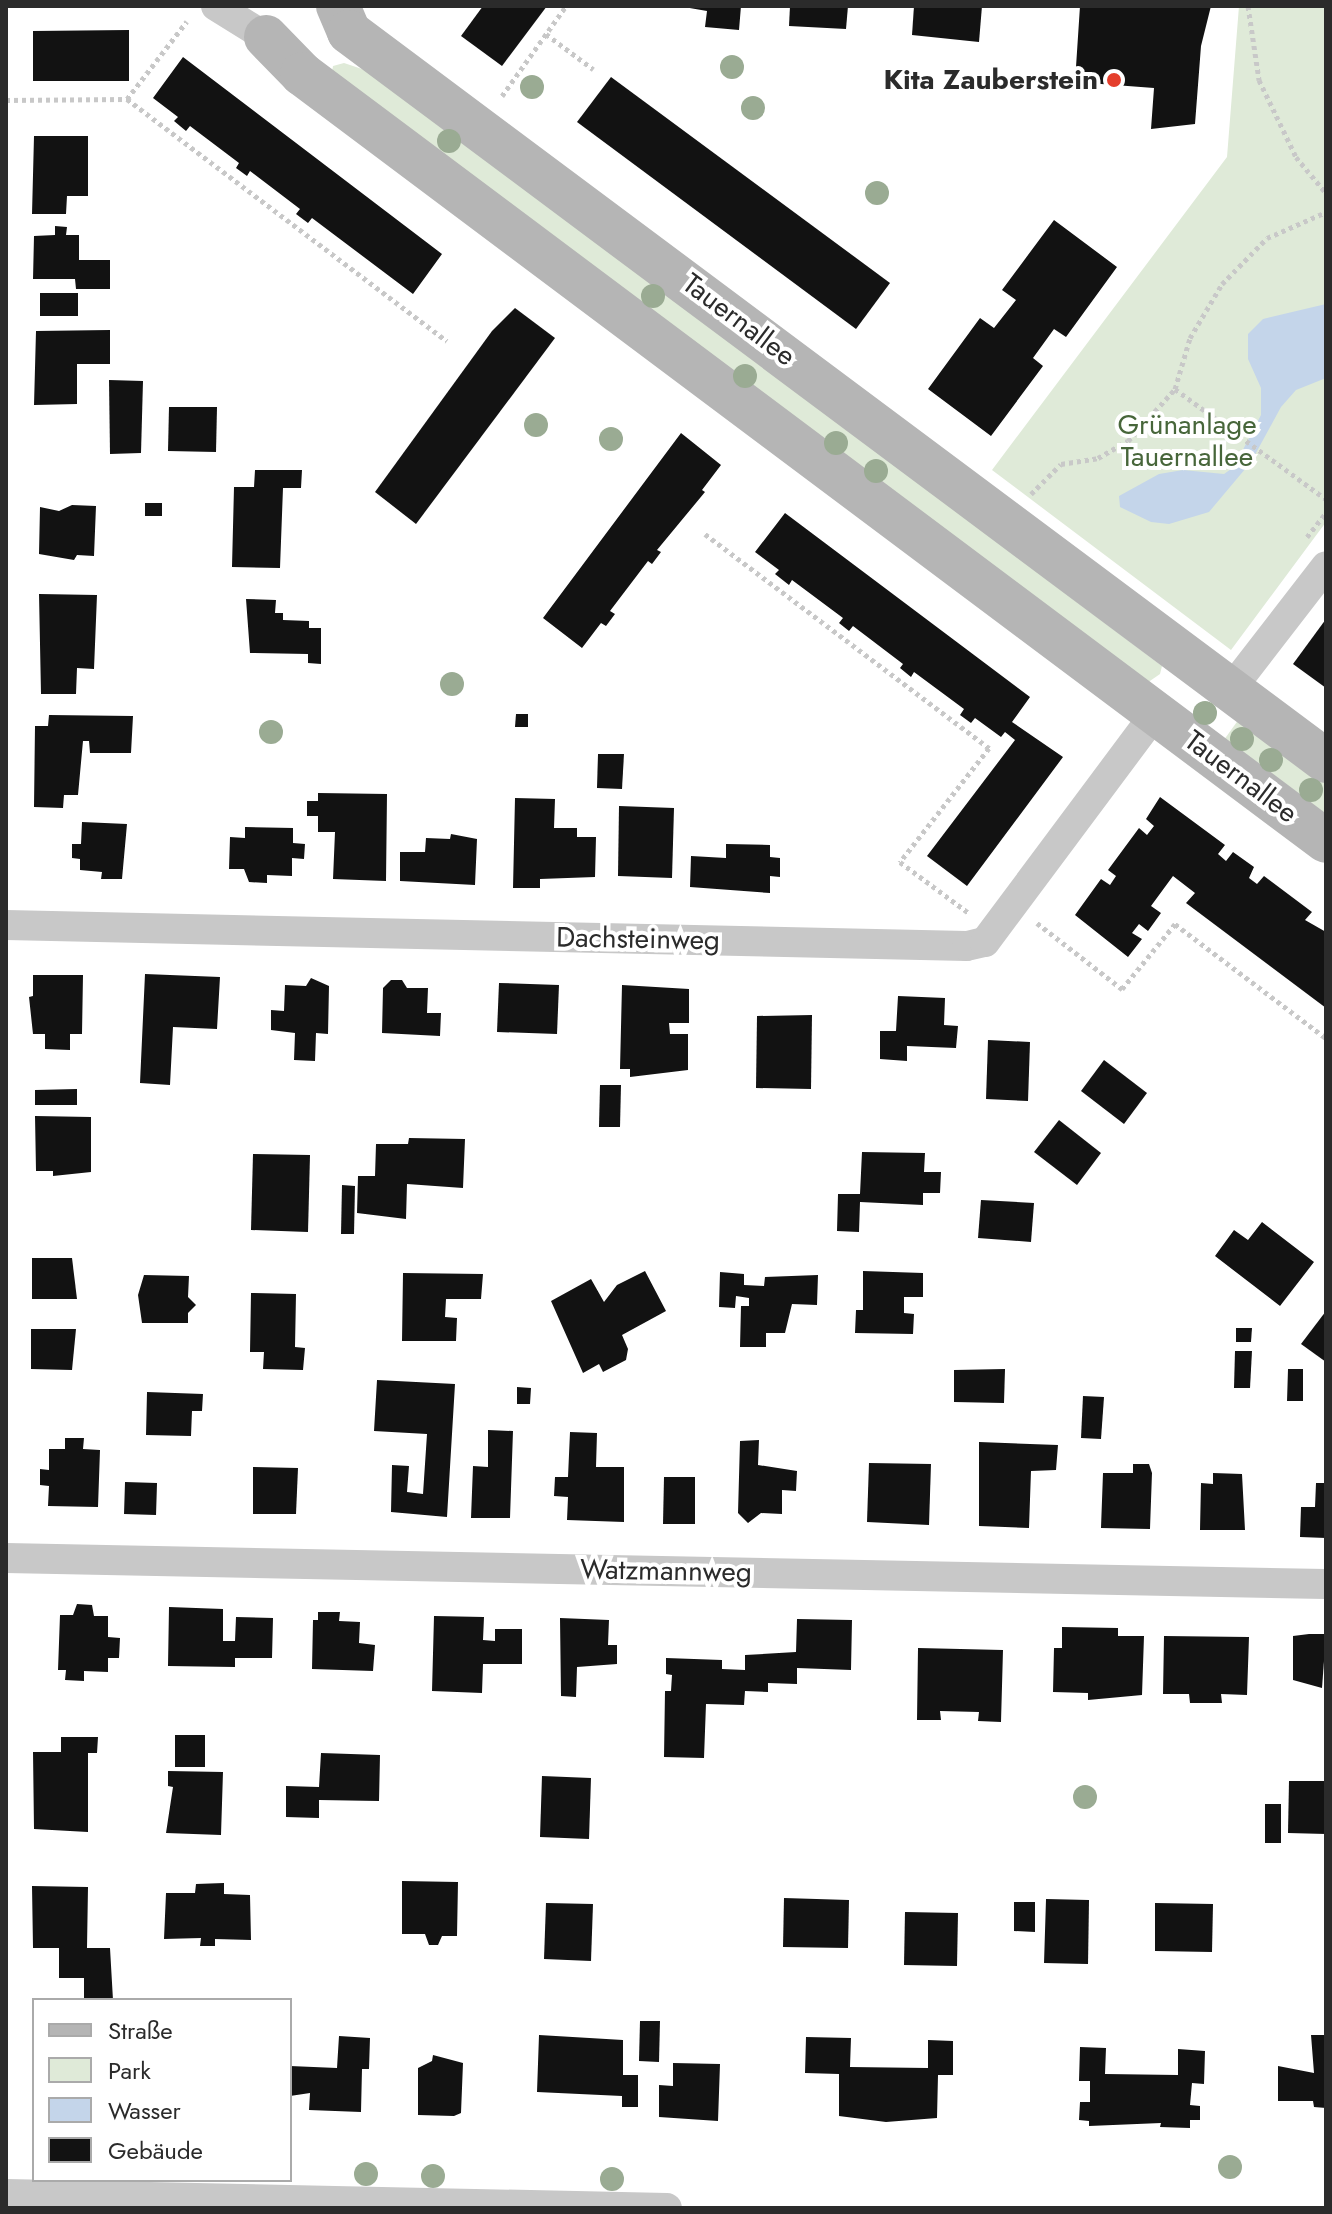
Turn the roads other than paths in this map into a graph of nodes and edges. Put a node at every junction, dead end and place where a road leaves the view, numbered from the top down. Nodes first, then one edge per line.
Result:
1 (204, 9) edge
2 (344, 19) edge
3 (264, 22) edge
4 (1326, 566) edge
5 (1194, 662) junction
6 (1231, 689) junction
7 (1156, 713) junction
8 (1326, 761) edge
9 (1326, 841) edge
10 (6, 925) edge
11 (6, 1558) edge
12 (1326, 1584) edge
13 (6, 2194) edge
14 (42, 2202) edge
15 (667, 2208) edge

1 - 3 street, Tauernallee
2 - 3 street, Tauernallee
2 - 5 street, Tauernallee
3 - 7 street, Tauernallee
4 - 6 street
5 - 6 street, Tauernallee
5 - 7 street, Tauernallee
6 - 8 street, Tauernallee
7 - 9 street, Tauernallee
7 - 10 street, Dachsteinweg
11 - 12 street, Watzmannweg
13 - 14 street
14 - 15 street

